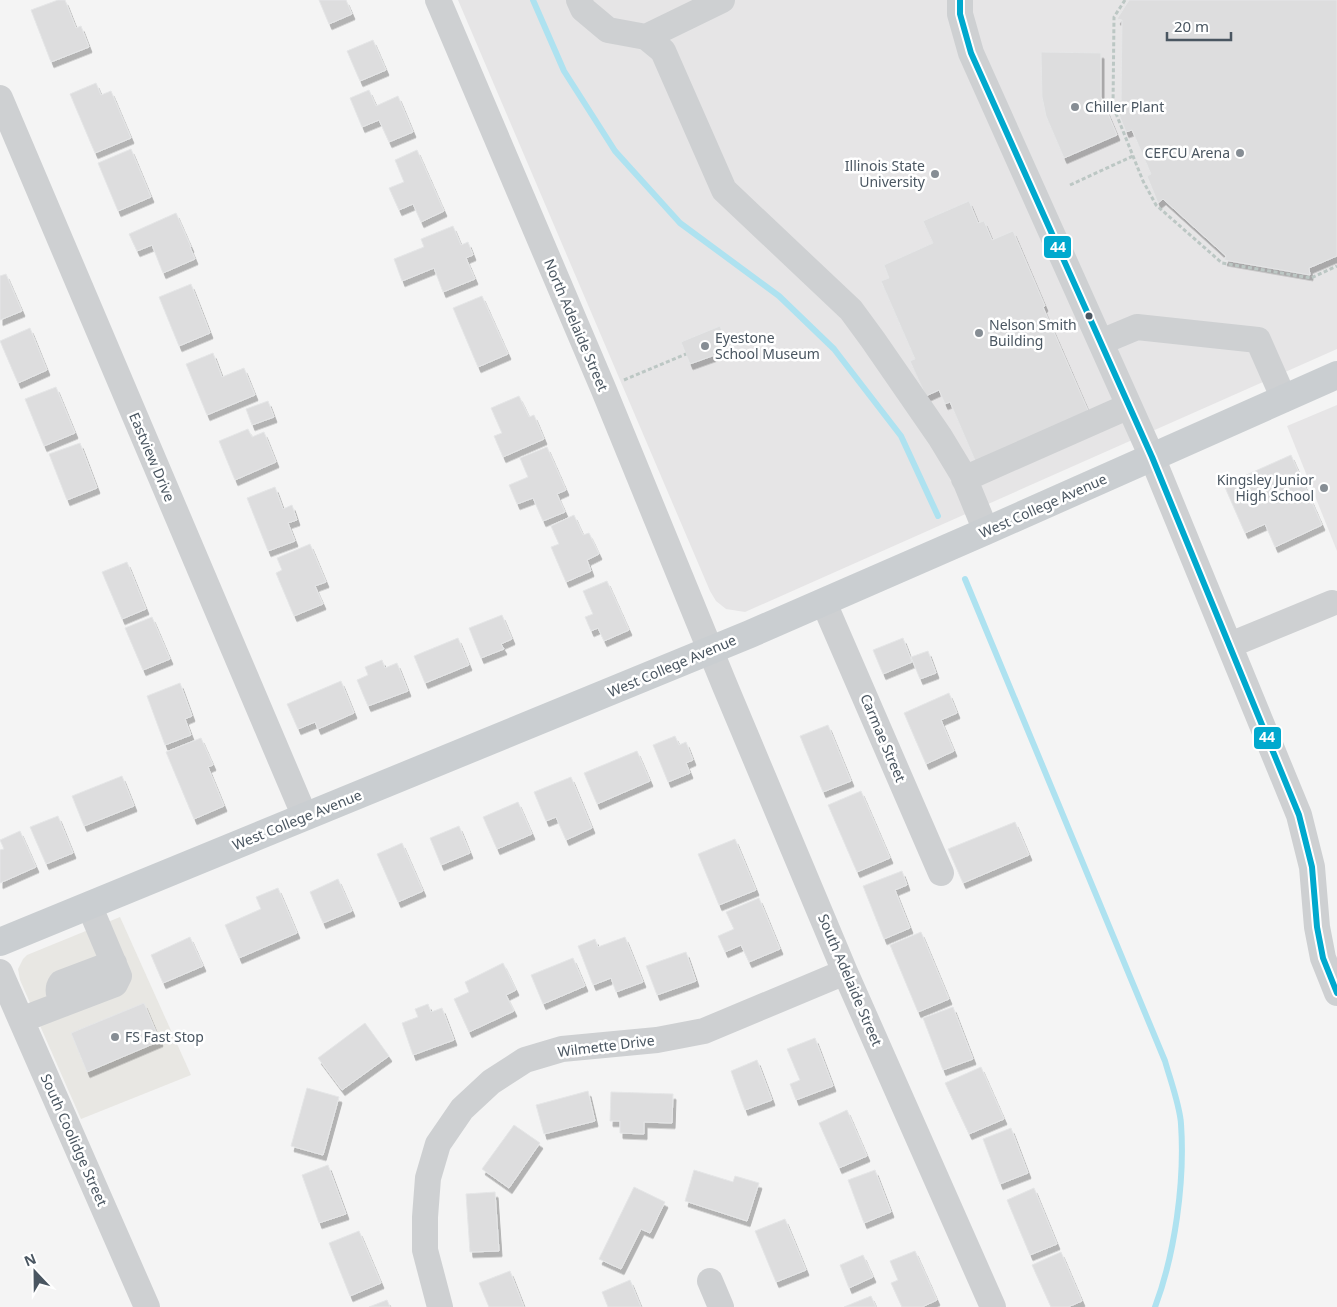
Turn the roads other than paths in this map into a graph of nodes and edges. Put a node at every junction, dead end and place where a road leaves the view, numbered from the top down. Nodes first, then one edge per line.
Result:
1 (438, 0) edge
2 (579, 0) edge
3 (722, 0) edge
4 (960, 0) edge
5 (646, 37) junction
6 (0, 98) edge
7 (1100, 342) junction
8 (1337, 375) edge
9 (1284, 399) junction
10 (1129, 406) junction
11 (1152, 457) junction
12 (964, 479) junction
13 (986, 531) junction
14 (824, 602) junction
15 (1332, 603) dead end
16 (1230, 645) junction
17 (711, 651) junction
18 (305, 816) junction
19 (941, 873) dead end
20 (89, 905) junction
21 (0, 942) edge
22 (0, 972) edge
23 (845, 972) junction
24 (1337, 993) edge
25 (21, 1020) junction
26 (710, 1281) dead end
27 (148, 1307) edge
28 (440, 1307) edge
29 (721, 1307) edge
30 (993, 1307) edge

1 - 17 street, North Adelaide Street
2 - 5 street
3 - 5 street
4 - 7 street
5 - 12 street
6 - 18 street, Eastview Drive
7 - 9 street
7 - 10 street
8 - 9 main road, West College Avenue
9 - 11 main road, West College Avenue
10 - 11 street
10 - 12 street
11 - 13 main road, West College Avenue
11 - 16 street
12 - 13 street
13 - 14 main road, West College Avenue
14 - 17 main road, West College Avenue
14 - 19 street, Carmae Street
15 - 16 street
16 - 24 street
17 - 18 main road, West College Avenue
17 - 23 street, South Adelaide Street
18 - 20 main road, West College Avenue
20 - 21 main road, West College Avenue
20 - 25 street
22 - 25 street, South Coolidge Street
23 - 28 street, Wilmette Drive
23 - 30 street, South Adelaide Street
25 - 27 street, South Coolidge Street
26 - 29 street

